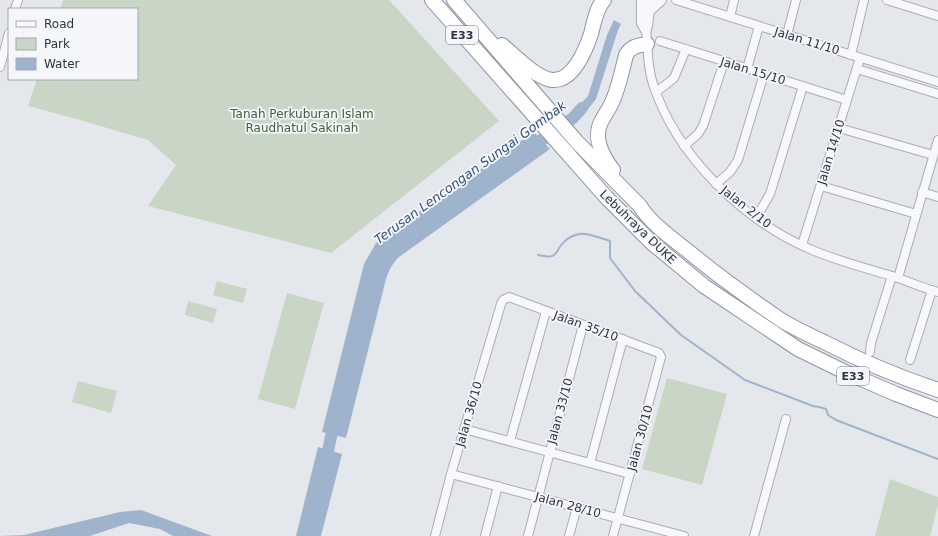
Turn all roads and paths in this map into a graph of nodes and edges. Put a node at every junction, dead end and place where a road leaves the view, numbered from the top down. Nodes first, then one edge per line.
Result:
1 (432, 0) edge
2 (454, 0) edge
3 (604, 0) edge
4 (642, 0) edge
5 (650, 0) edge
6 (661, 0) edge
7 (676, 0) edge
8 (734, 0) edge
9 (796, 0) edge
10 (864, 0) edge
11 (887, 0) edge
12 (649, 11) junction
13 (938, 16) edge
14 (730, 17) junction
15 (472, 21) junction
16 (759, 26) junction
17 (646, 30) junction
18 (787, 35) junction
19 (8, 37) edge
20 (653, 43) junction
21 (686, 50) junction
22 (851, 55) junction
23 (860, 58) junction
24 (724, 62) junction
25 (0, 67) edge
26 (747, 69) junction
27 (857, 69) junction
28 (764, 74) junction
29 (938, 82) edge
30 (803, 86) junction
31 (656, 92) junction
32 (938, 94) edge
33 (847, 100) junction
34 (839, 128) junction
35 (938, 140) edge
36 (684, 146) junction
37 (933, 155) junction
38 (716, 184) junction
39 (821, 186) junction
40 (922, 192) junction
41 (938, 197) edge
42 (640, 206) junction
43 (916, 214) junction
44 (756, 218) junction
45 (802, 245) junction
46 (895, 277) junction
47 (935, 291) edge
48 (509, 297) joint
49 (546, 311) junction
50 (583, 325) junction
51 (623, 339) junction
52 (870, 352) dead end
53 (661, 357) joint
54 (910, 360) dead end
55 (938, 390) edge
56 (938, 410) edge
57 (786, 419) dead end
58 (464, 429) junction
59 (510, 442) junction
60 (550, 452) junction
61 (590, 463) junction
62 (451, 474) junction
63 (630, 474) junction
64 (498, 486) junction
65 (539, 497) junction
66 (576, 507) junction
67 (618, 518) junction
68 (662, 533) edge
69 (435, 536) edge
70 (484, 536) edge
71 (528, 536) edge
72 (569, 536) edge
73 (613, 536) edge
74 (684, 536) edge
75 (754, 536) edge

1 - 56 highway, Lebuhraya DUKE / E33
2 - 15 highway, Lebuhraya DUKE / E33
3 - 15 highway
4 - 17 street, Jalan 2/10
5 - 12 street, Jalan 2/10
6 - 12 street
7 - 14 street, Jalan 11/10
8 - 14 street
9 - 18 street
10 - 22 street
11 - 13 street
12 - 17 street, Jalan 2/10
14 - 16 street, Jalan 11/10
15 - 42 highway, Lebuhraya DUKE / E33
16 - 18 street, Jalan 11/10
16 - 26 street
17 - 20 street, Jalan 2/10
18 - 22 street, Jalan 11/10
19 - 25 street
20 - 21 street, Jalan 15/10
20 - 31 street, Jalan 2/10
20 - 42 highway
21 - 24 street, Jalan 15/10
21 - 31 street
22 - 23 street, Jalan 11/10
23 - 27 street, Jalan 14/10
23 - 29 street, Jalan 11/10
24 - 26 street, Jalan 15/10
24 - 36 street
26 - 28 street, Jalan 15/10
27 - 32 street
27 - 33 street, Jalan 14/10
28 - 30 street, Jalan 15/10
28 - 38 street
30 - 33 street, Jalan 15/10
30 - 44 street
31 - 36 street, Jalan 2/10
33 - 34 street, Jalan 14/10
34 - 37 street
34 - 39 street, Jalan 14/10
35 - 37 street
36 - 38 street, Jalan 2/10
37 - 40 street
38 - 44 street, Jalan 2/10
39 - 43 street
39 - 45 street, Jalan 14/10
40 - 41 street
40 - 43 street
42 - 55 highway, Lebuhraya DUKE / E33
43 - 46 street
44 - 45 street, Jalan 2/10
45 - 46 street, Jalan 2/10
46 - 47 street, Jalan 2/10
46 - 52 street
47 - 54 street
48 - 49 street, Jalan 35/10
48 - 58 street, Jalan 36/10
49 - 50 street, Jalan 35/10
49 - 59 street
50 - 51 street, Jalan 35/10
50 - 60 street, Jalan 33/10
51 - 53 street, Jalan 35/10
51 - 61 street
53 - 63 street, Jalan 30/10
57 - 75 street
58 - 59 street
58 - 62 street, Jalan 36/10
59 - 60 street
60 - 61 street
60 - 65 street, Jalan 33/10
61 - 63 street
62 - 64 street, Jalan 28/10
62 - 69 street, Jalan 36/10
63 - 67 street, Jalan 30/10
64 - 65 street, Jalan 28/10
64 - 70 street
65 - 66 street, Jalan 28/10
65 - 71 street, Jalan 33/10
66 - 67 street, Jalan 28/10
66 - 72 street
67 - 68 street, Jalan 28/10
67 - 73 street, Jalan 30/10
68 - 74 street, Jalan 28/10

